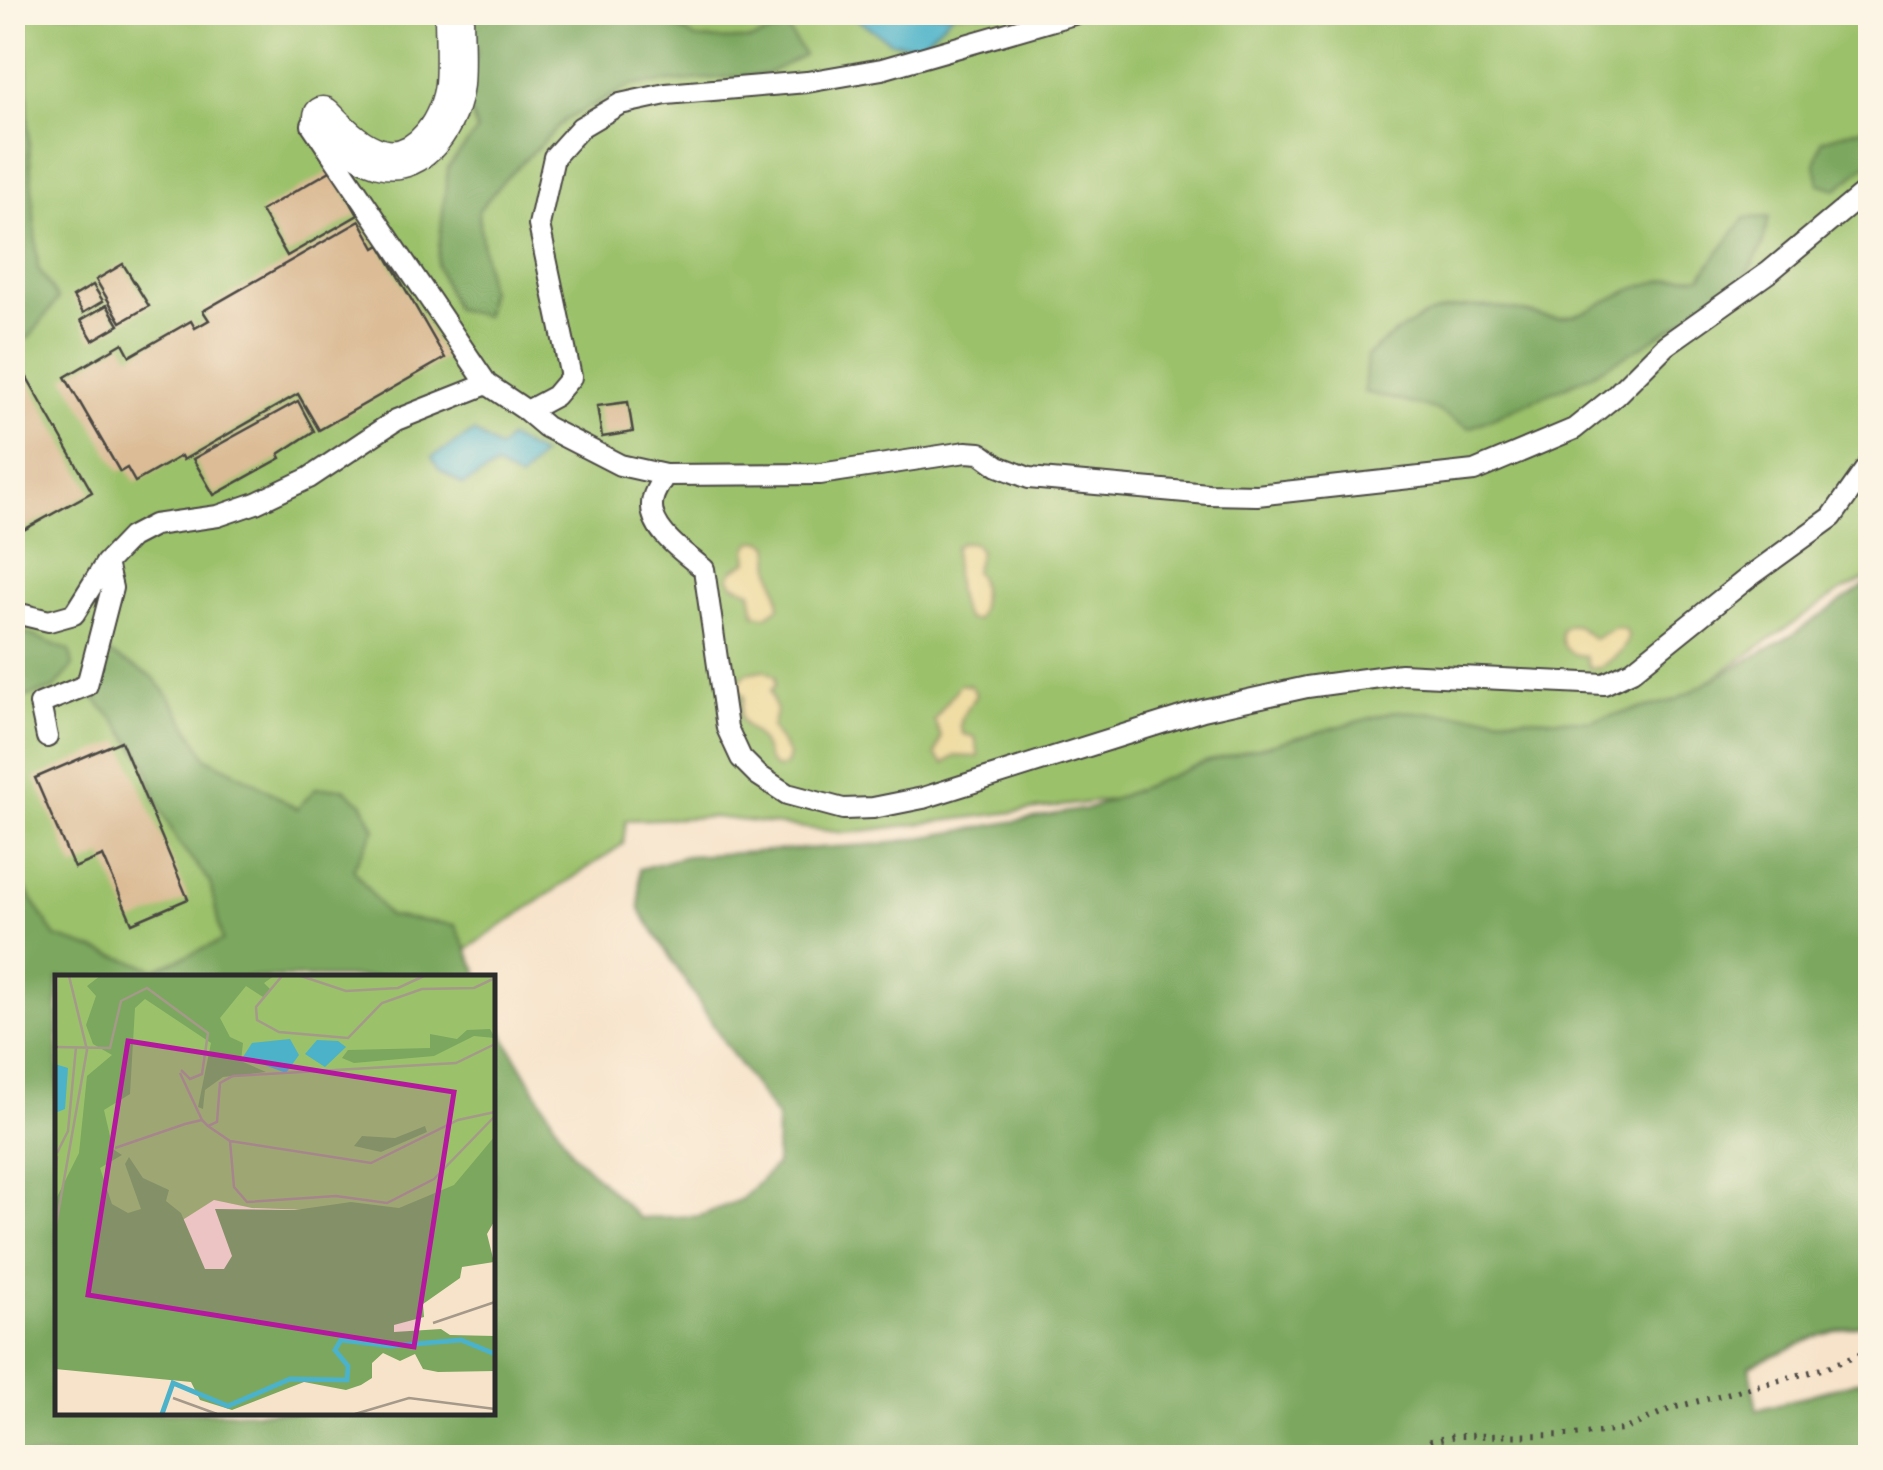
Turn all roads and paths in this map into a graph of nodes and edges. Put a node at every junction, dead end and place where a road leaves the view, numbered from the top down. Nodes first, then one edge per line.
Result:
1 (454, 12) edge
2 (1081, 12) edge
3 (317, 120) joint
4 (1870, 188) edge
5 (487, 384) junction
6 (526, 412) junction
7 (1870, 463) edge
8 (664, 475) junction
9 (106, 563) junction
10 (24, 615) dead end
11 (47, 737) dead end
12 (1870, 1352) edge
13 (1402, 1458) edge

1 - 3 street
2 - 6 lane
3 - 5 lane
4 - 8 lane
5 - 6 lane
5 - 9 lane
6 - 8 lane
7 - 8 lane
9 - 10 lane
9 - 11 lane
12 - 13 path

